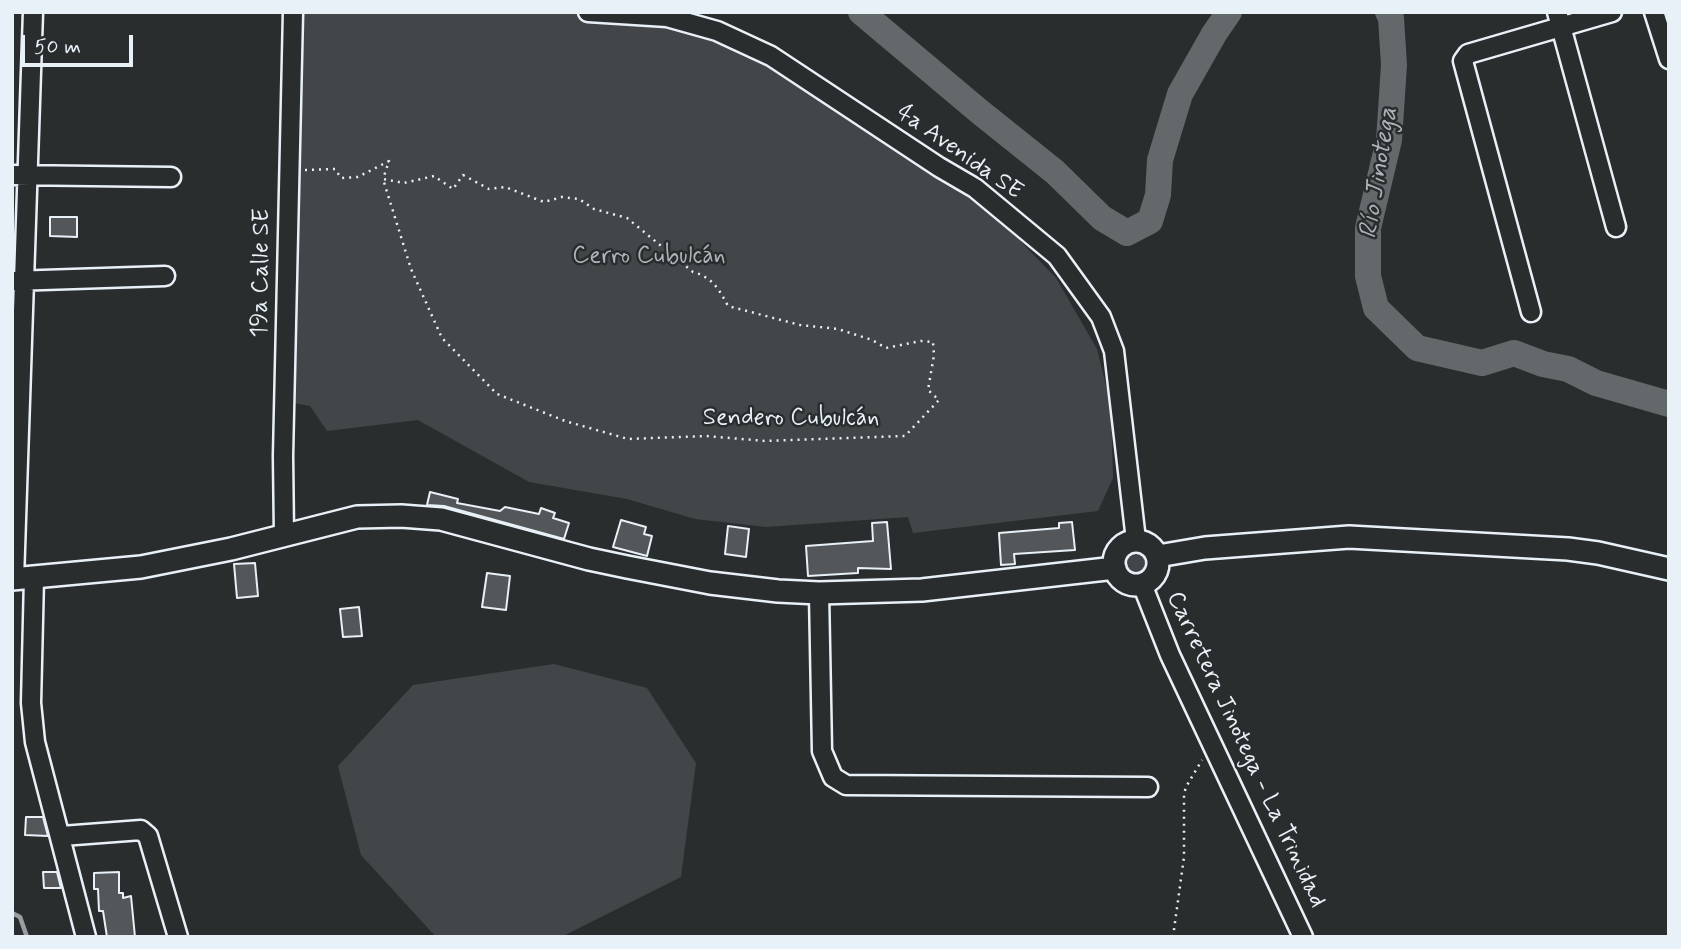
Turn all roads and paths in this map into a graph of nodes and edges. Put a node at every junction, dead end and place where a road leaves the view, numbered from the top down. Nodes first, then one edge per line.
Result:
1 (33, 12) edge
2 (293, 12) edge
3 (588, 12) edge
4 (1612, 12) edge
5 (1654, 12) edge
6 (1559, 20) edge
7 (1669, 59) edge
8 (21, 81) edge
9 (300, 170) dead end
10 (20, 175) edge
11 (171, 177) dead end
12 (383, 179) junction
13 (1616, 227) dead end
14 (165, 276) dead end
15 (18, 281) edge
16 (1531, 312) dead end
17 (16, 380) edge
18 (15, 478) edge
19 (284, 535) junction
20 (1136, 540) junction
21 (1158, 556) junction
22 (1115, 568) junction
23 (1669, 569) edge
24 (20, 579) edge
25 (1142, 584) junction
26 (819, 593) junction
27 (1213, 742) junction
28 (1148, 788) dead end
29 (62, 836) junction
30 (86, 937) edge
31 (178, 937) edge
32 (1173, 937) edge
33 (1303, 937) edge

1 - 8 street
2 - 19 street, 19a Calle SE
3 - 20 street, 4a Avenida SE
4 - 6 street
5 - 7 street
6 - 13 street
6 - 16 street
8 - 10 street
9 - 12 path, Sendero Cubulcán
10 - 11 street
10 - 15 street
12 - 12 path, Sendero Cubulcán
14 - 15 street
15 - 17 street
17 - 18 street
18 - 24 street
19 - 24 main road
19 - 26 main road
20 - 21 main road
20 - 22 main road
21 - 23 main road
21 - 25 main road
22 - 25 main road
22 - 26 main road
24 - 29 street
25 - 27 street, Carretera Jinotega - La Trinidad
26 - 28 street
27 - 32 path
27 - 33 street, Carretera Jinotega - La Trinidad
29 - 30 street
29 - 31 street

